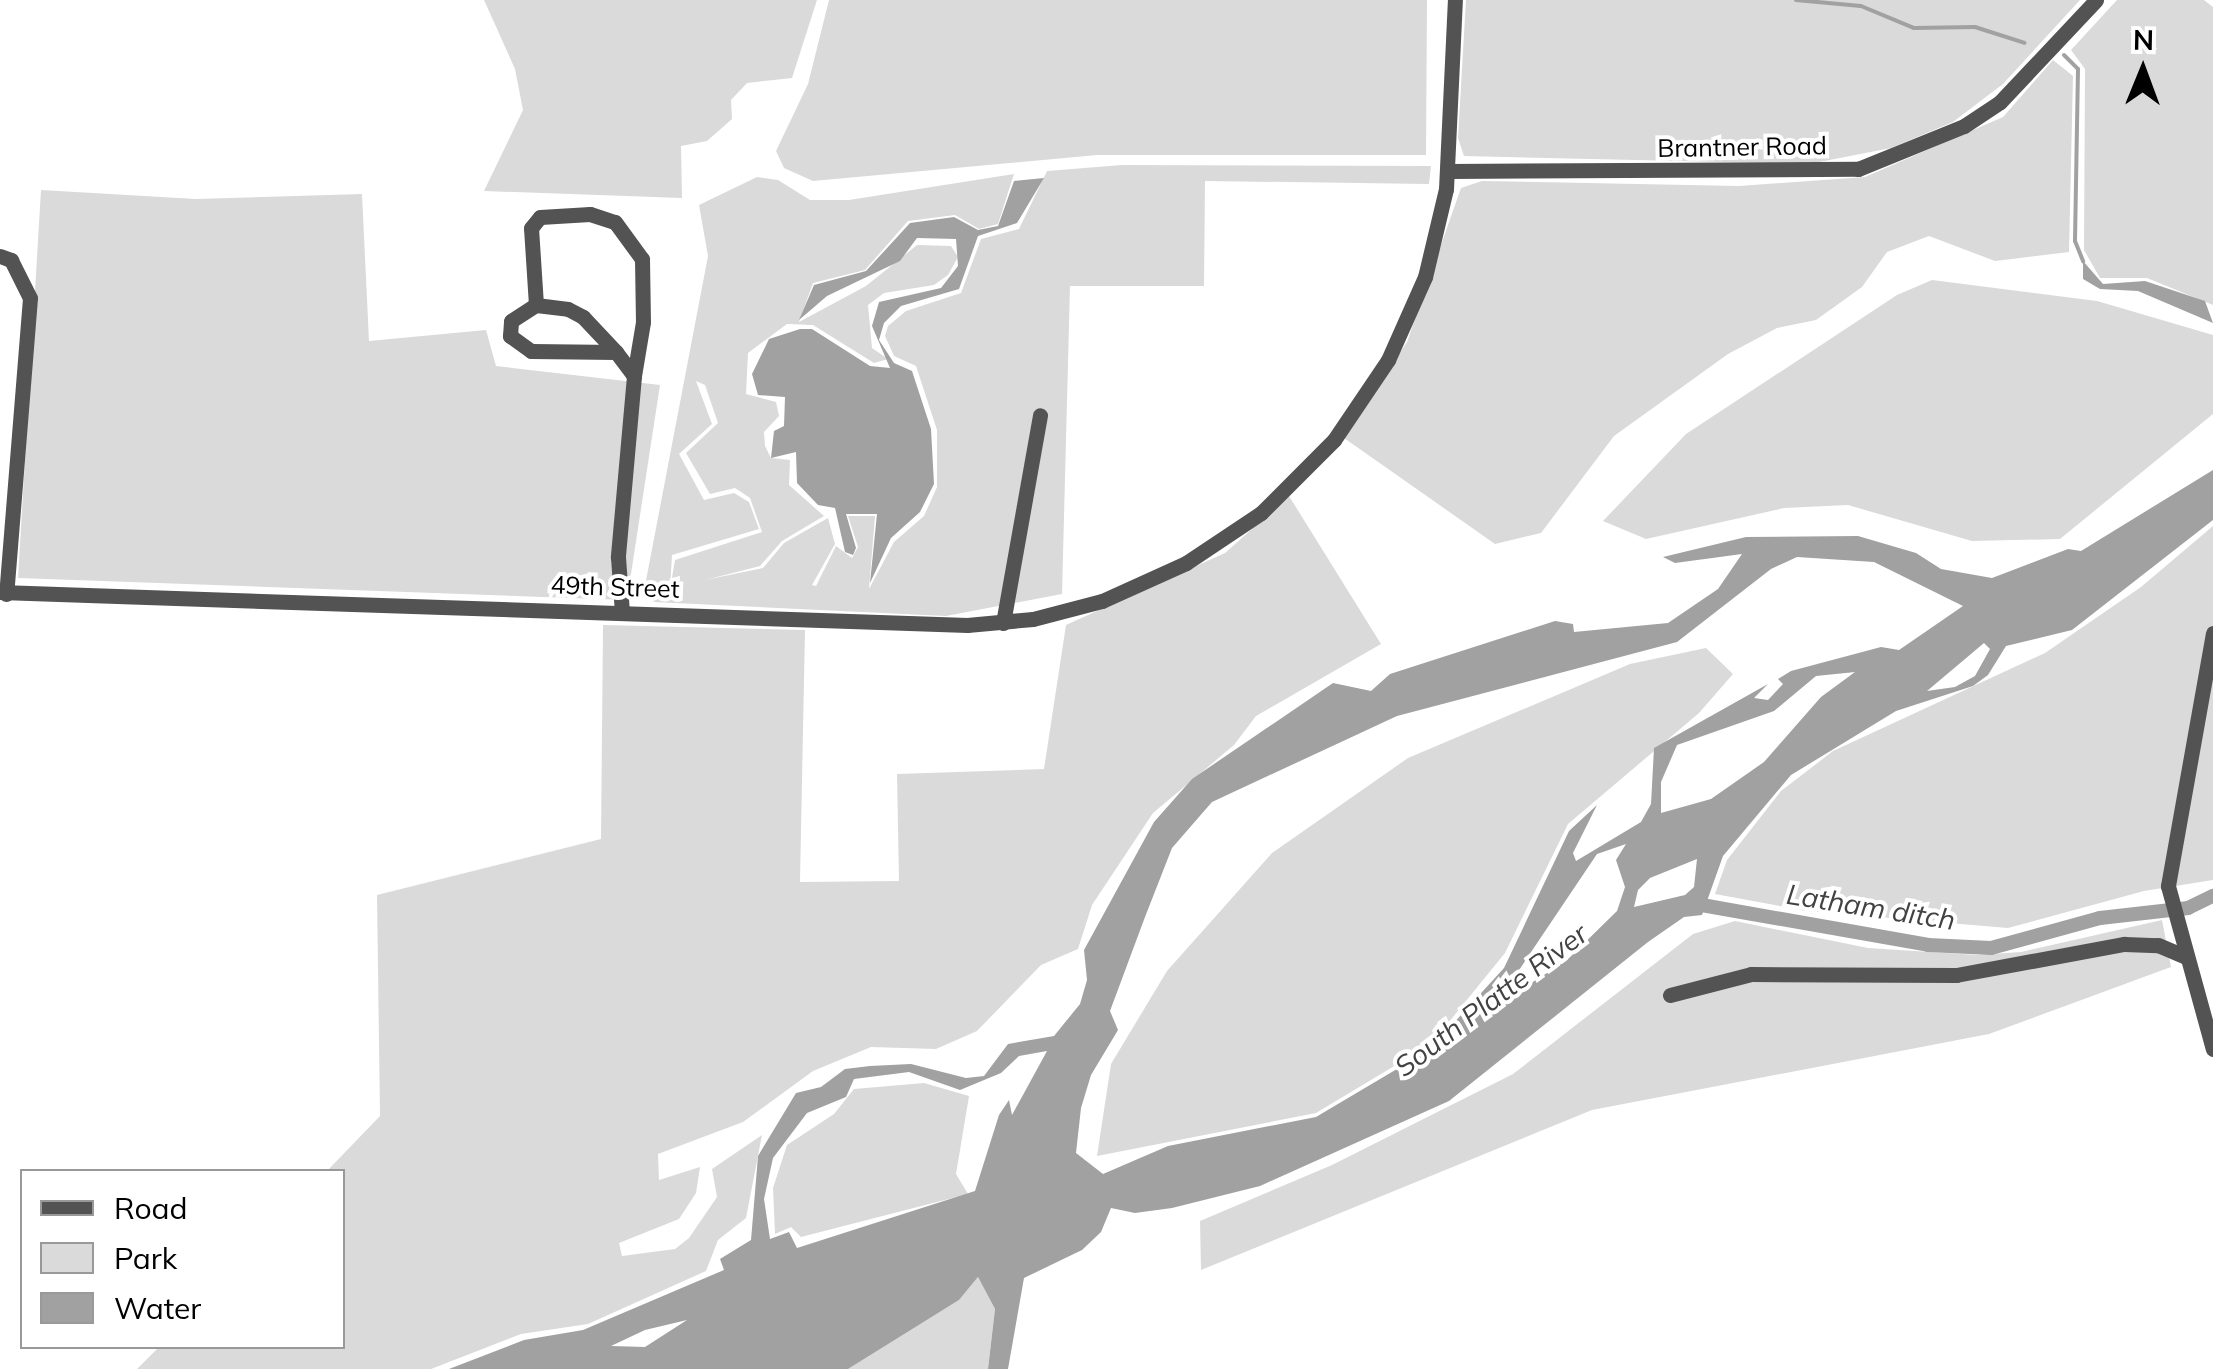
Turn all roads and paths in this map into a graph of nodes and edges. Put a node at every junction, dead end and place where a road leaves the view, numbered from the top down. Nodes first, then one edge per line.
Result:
1 (1455, 0) edge
2 (2096, 0) edge
3 (1448, 171) junction
4 (0, 256) edge
5 (536, 305) junction
6 (616, 352) junction
7 (634, 376) junction
8 (1040, 416) dead end
9 (3, 593) edge
10 (622, 612) junction
11 (1004, 624) junction
12 (2213, 633) edge
13 (2186, 957) junction
14 (1670, 995) dead end
15 (2213, 1049) edge

1 - 3 street, 49th Street
2 - 3 street, Brantner Road
3 - 11 street, 49th Street
4 - 9 street
5 - 6 street
5 - 6 street
5 - 7 street
6 - 7 street
7 - 10 street
8 - 11 street
9 - 10 street, 49th Street
10 - 11 street, 49th Street
12 - 13 street
13 - 14 street
13 - 15 street

